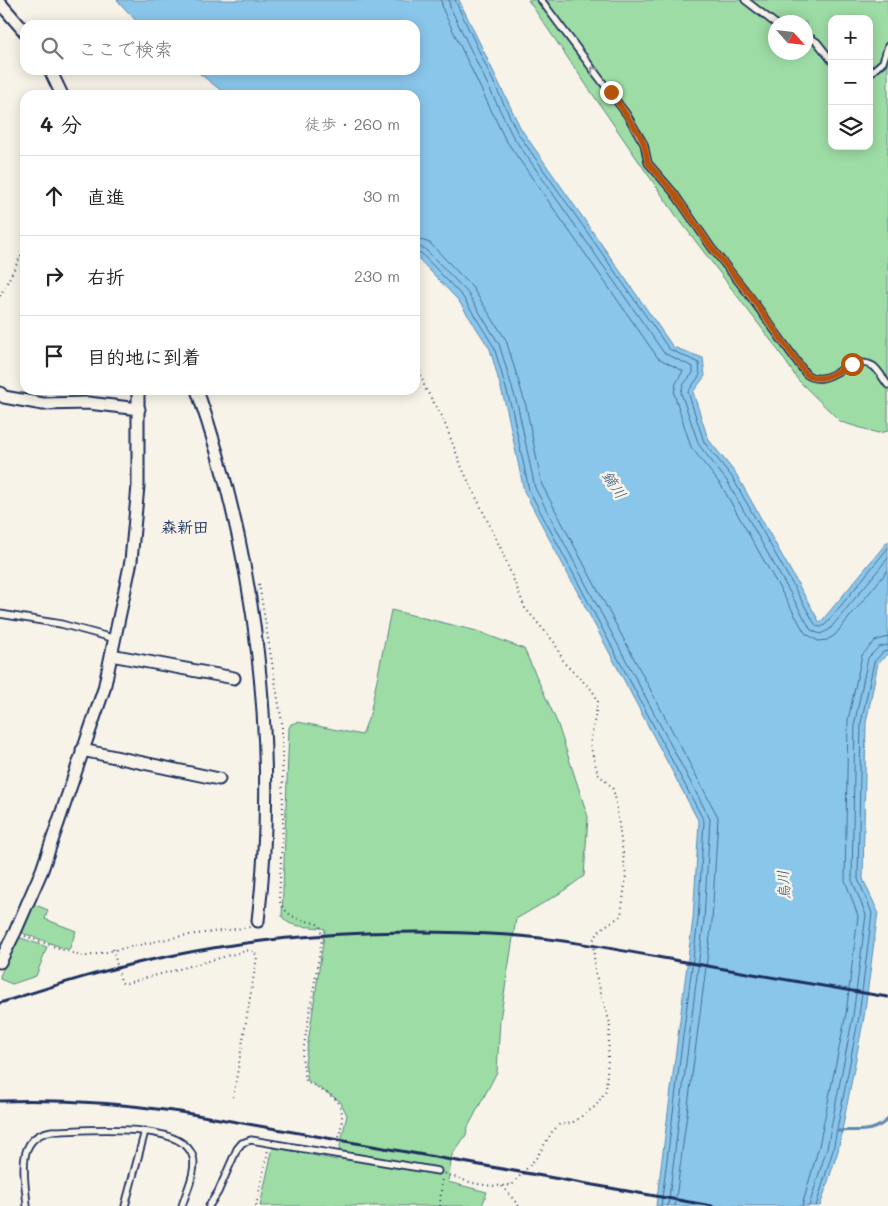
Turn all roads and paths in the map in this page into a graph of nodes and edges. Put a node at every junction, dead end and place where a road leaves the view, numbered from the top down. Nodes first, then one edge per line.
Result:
1 (541, 0) edge
2 (745, 0) edge
3 (0, 2) edge
4 (768, 18) edge
5 (20, 26) edge
6 (813, 39) edge
7 (888, 46) edge
8 (831, 60) edge
9 (873, 71) edge
10 (52, 75) edge
11 (60, 90) edge
12 (20, 258) edge
13 (0, 296) edge
14 (420, 372) edge
15 (888, 385) edge
16 (0, 393) edge
17 (139, 395) edge
18 (200, 395) edge
19 (140, 409) junction
20 (0, 614) edge
21 (116, 639) junction
22 (111, 655) junction
23 (234, 678) dead end
24 (282, 723) dead end
25 (82, 750) junction
26 (219, 779) dead end
27 (258, 921) joint
28 (16, 932) junction
29 (4, 946) edge
30 (113, 949) junction
31 (0, 962) edge
32 (234, 1098) dead end
33 (145, 1131) junction
34 (270, 1142) junction
35 (336, 1154) junction
36 (438, 1171) junction
37 (502, 1186) junction
38 (27, 1206) edge
39 (125, 1206) edge
40 (182, 1206) edge
41 (209, 1206) edge
42 (256, 1206) edge
43 (440, 1206) edge
44 (518, 1206) edge

15 -> 1 lane
2 - 4 lane
3 - 5 street
6 - 8 lane
7 - 9 lane
10 - 11 street
12 - 13 path
14 - 37 path
16 - 19 street
17 - 19 street
18 - 27 street
19 - 21 street
20 - 21 lane
21 - 22 street
22 - 23 street
22 - 25 street
24 - 35 path
25 - 26 street
25 - 28 street
27 - 30 path
28 - 29 street
28 - 30 path
29 - 31 street
30 - 32 path
33 - 38 lane
33 - 39 lane
33 - 40 lane
34 - 35 lane
34 - 41 lane
34 - 42 path
35 - 36 lane
36 - 37 path
36 - 43 path
37 - 44 path

